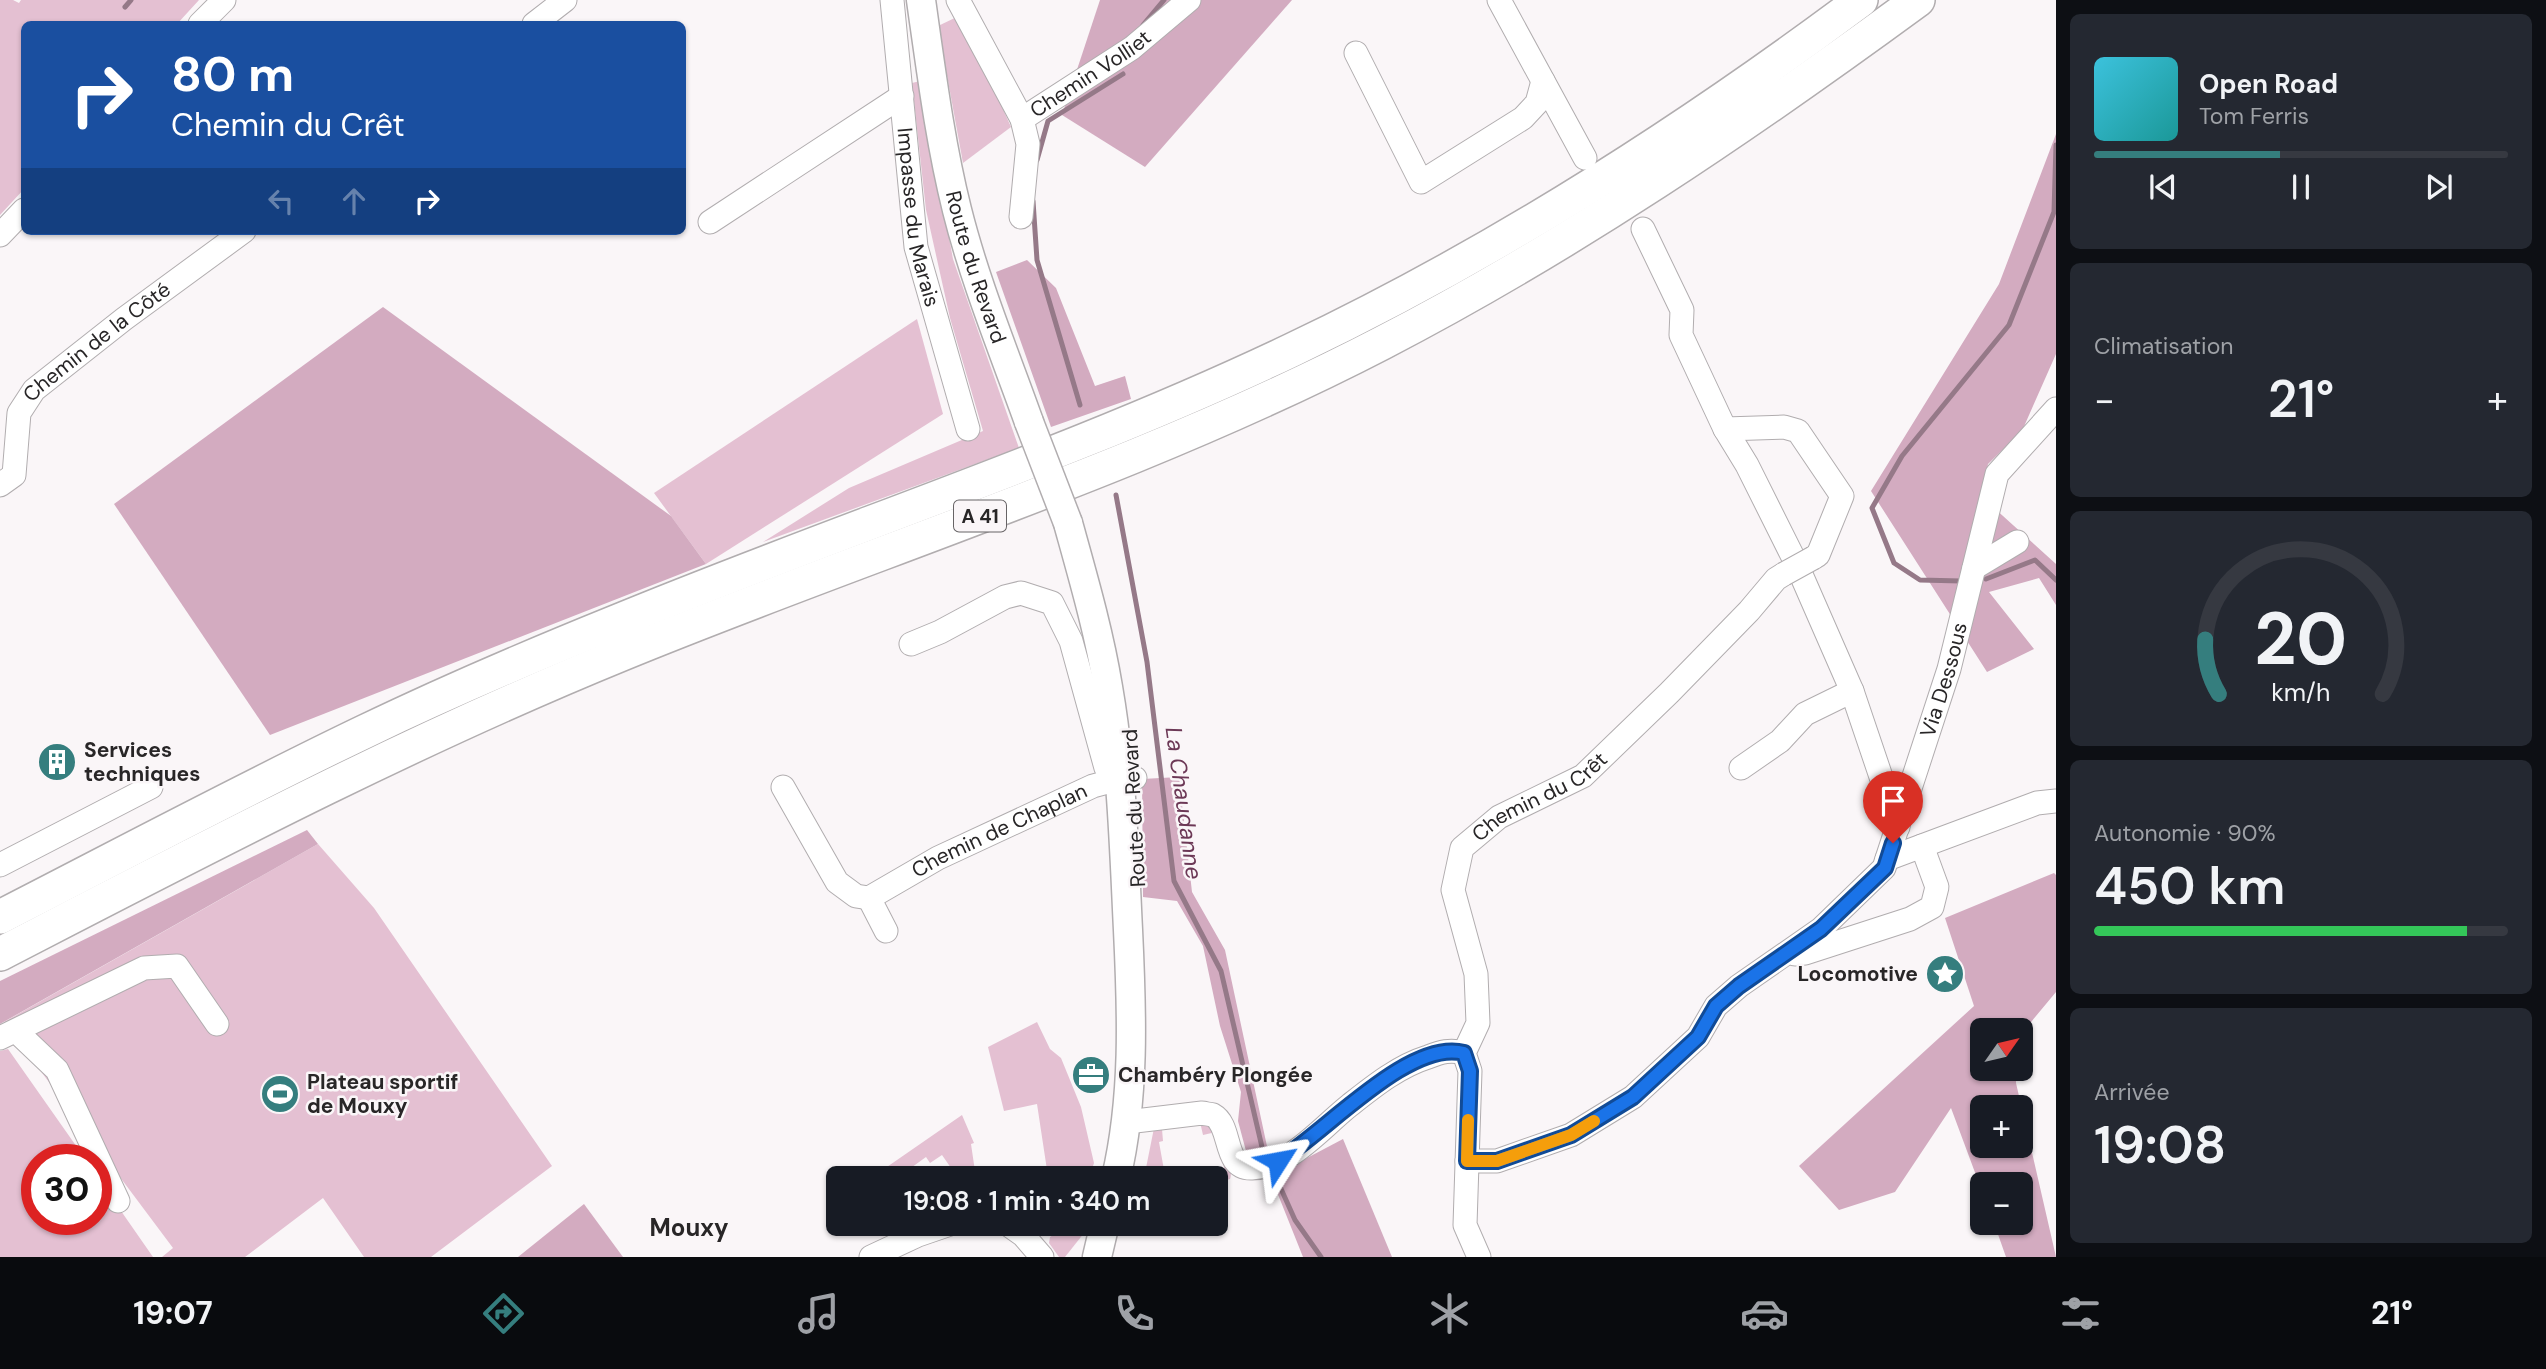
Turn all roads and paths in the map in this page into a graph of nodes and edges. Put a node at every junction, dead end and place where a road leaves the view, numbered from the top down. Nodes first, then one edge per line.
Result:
1 (224, 0) edge
2 (565, 0) edge
3 (892, 0) edge
4 (921, 0) edge
5 (958, 0) edge
6 (1189, 0) edge
7 (1499, 0) edge
8 (1861, 0) edge
9 (1918, 0) edge
10 (203, 21) edge
11 (538, 21) edge
12 (1356, 53) dead end
13 (1542, 81) junction
14 (902, 96) junction
15 (1022, 119) junction
16 (1585, 158) dead end
17 (21, 213) edge
18 (1021, 217) dead end
19 (710, 222) dead end
20 (1643, 229) dead end
21 (0, 235) edge
22 (239, 235) edge
23 (2056, 409) edge
24 (968, 429) dead end
25 (1725, 429) junction
26 (0, 485) edge
27 (2017, 542) dead end
28 (1974, 568) junction
29 (911, 644) dead end
30 (1852, 691) junction
31 (1741, 768) dead end
32 (1127, 778) junction
33 (151, 787) dead end
34 (783, 787) dead end
35 (2056, 801) edge
36 (1898, 827) junction
37 (1922, 846) junction
38 (1887, 859) junction
39 (0, 865) edge
40 (869, 898) junction
41 (0, 917) edge
42 (886, 931) dead end
43 (0, 954) edge
44 (1784, 954) junction
45 (218, 1024) dead end
46 (8, 1034) edge
47 (1464, 1053) junction
48 (1127, 1122) junction
49 (1467, 1161) junction
50 (1118, 1166) edge
51 (118, 1201) dead end
52 (916, 1236) edge
53 (1024, 1236) edge
54 (1102, 1236) edge
55 (871, 1257) edge
56 (1042, 1257) edge
57 (1097, 1257) edge
58 (1479, 1257) edge

1 - 10 street
2 - 11 street
3 - 14 street, Impasse du Marais
4 - 32 main road, Route du Revard, bridge
5 - 15 street, Chemin Volliet
6 - 15 street, Chemin Volliet
7 - 13 street
8 - 41 highway, A 41
9 - 43 highway, A 41
12 - 13 street
13 - 16 street
14 - 19 street
14 - 24 street, Impasse du Marais
15 - 18 street, Chemin Volliet
17 - 21 street
20 - 25 street
22 - 26 street, Chemin de la Côté
23 - 28 street, Via Dessous
25 - 30 street
25 - 47 street, Chemin du Crêt, bridge
27 - 28 street
28 - 36 street, Via Dessous
29 - 32 street
30 - 31 street
30 - 36 street
32 - 40 street, Chemin de Chaplan
32 - 48 main road, Route du Revard
33 - 39 street
34 - 40 street
35 - 37 street
36 - 38 street, Via Dessous
37 - 38 street
37 - 44 street
38 - 44 street, Via Dessous
40 - 42 street
44 - 49 street, Via Dessous
45 - 46 street
46 - 51 street
47 - 48 street
47 - 49 street
48 - 50 main road, Route du Revard
49 - 58 street
52 - 55 street
53 - 56 street
54 - 57 main road

